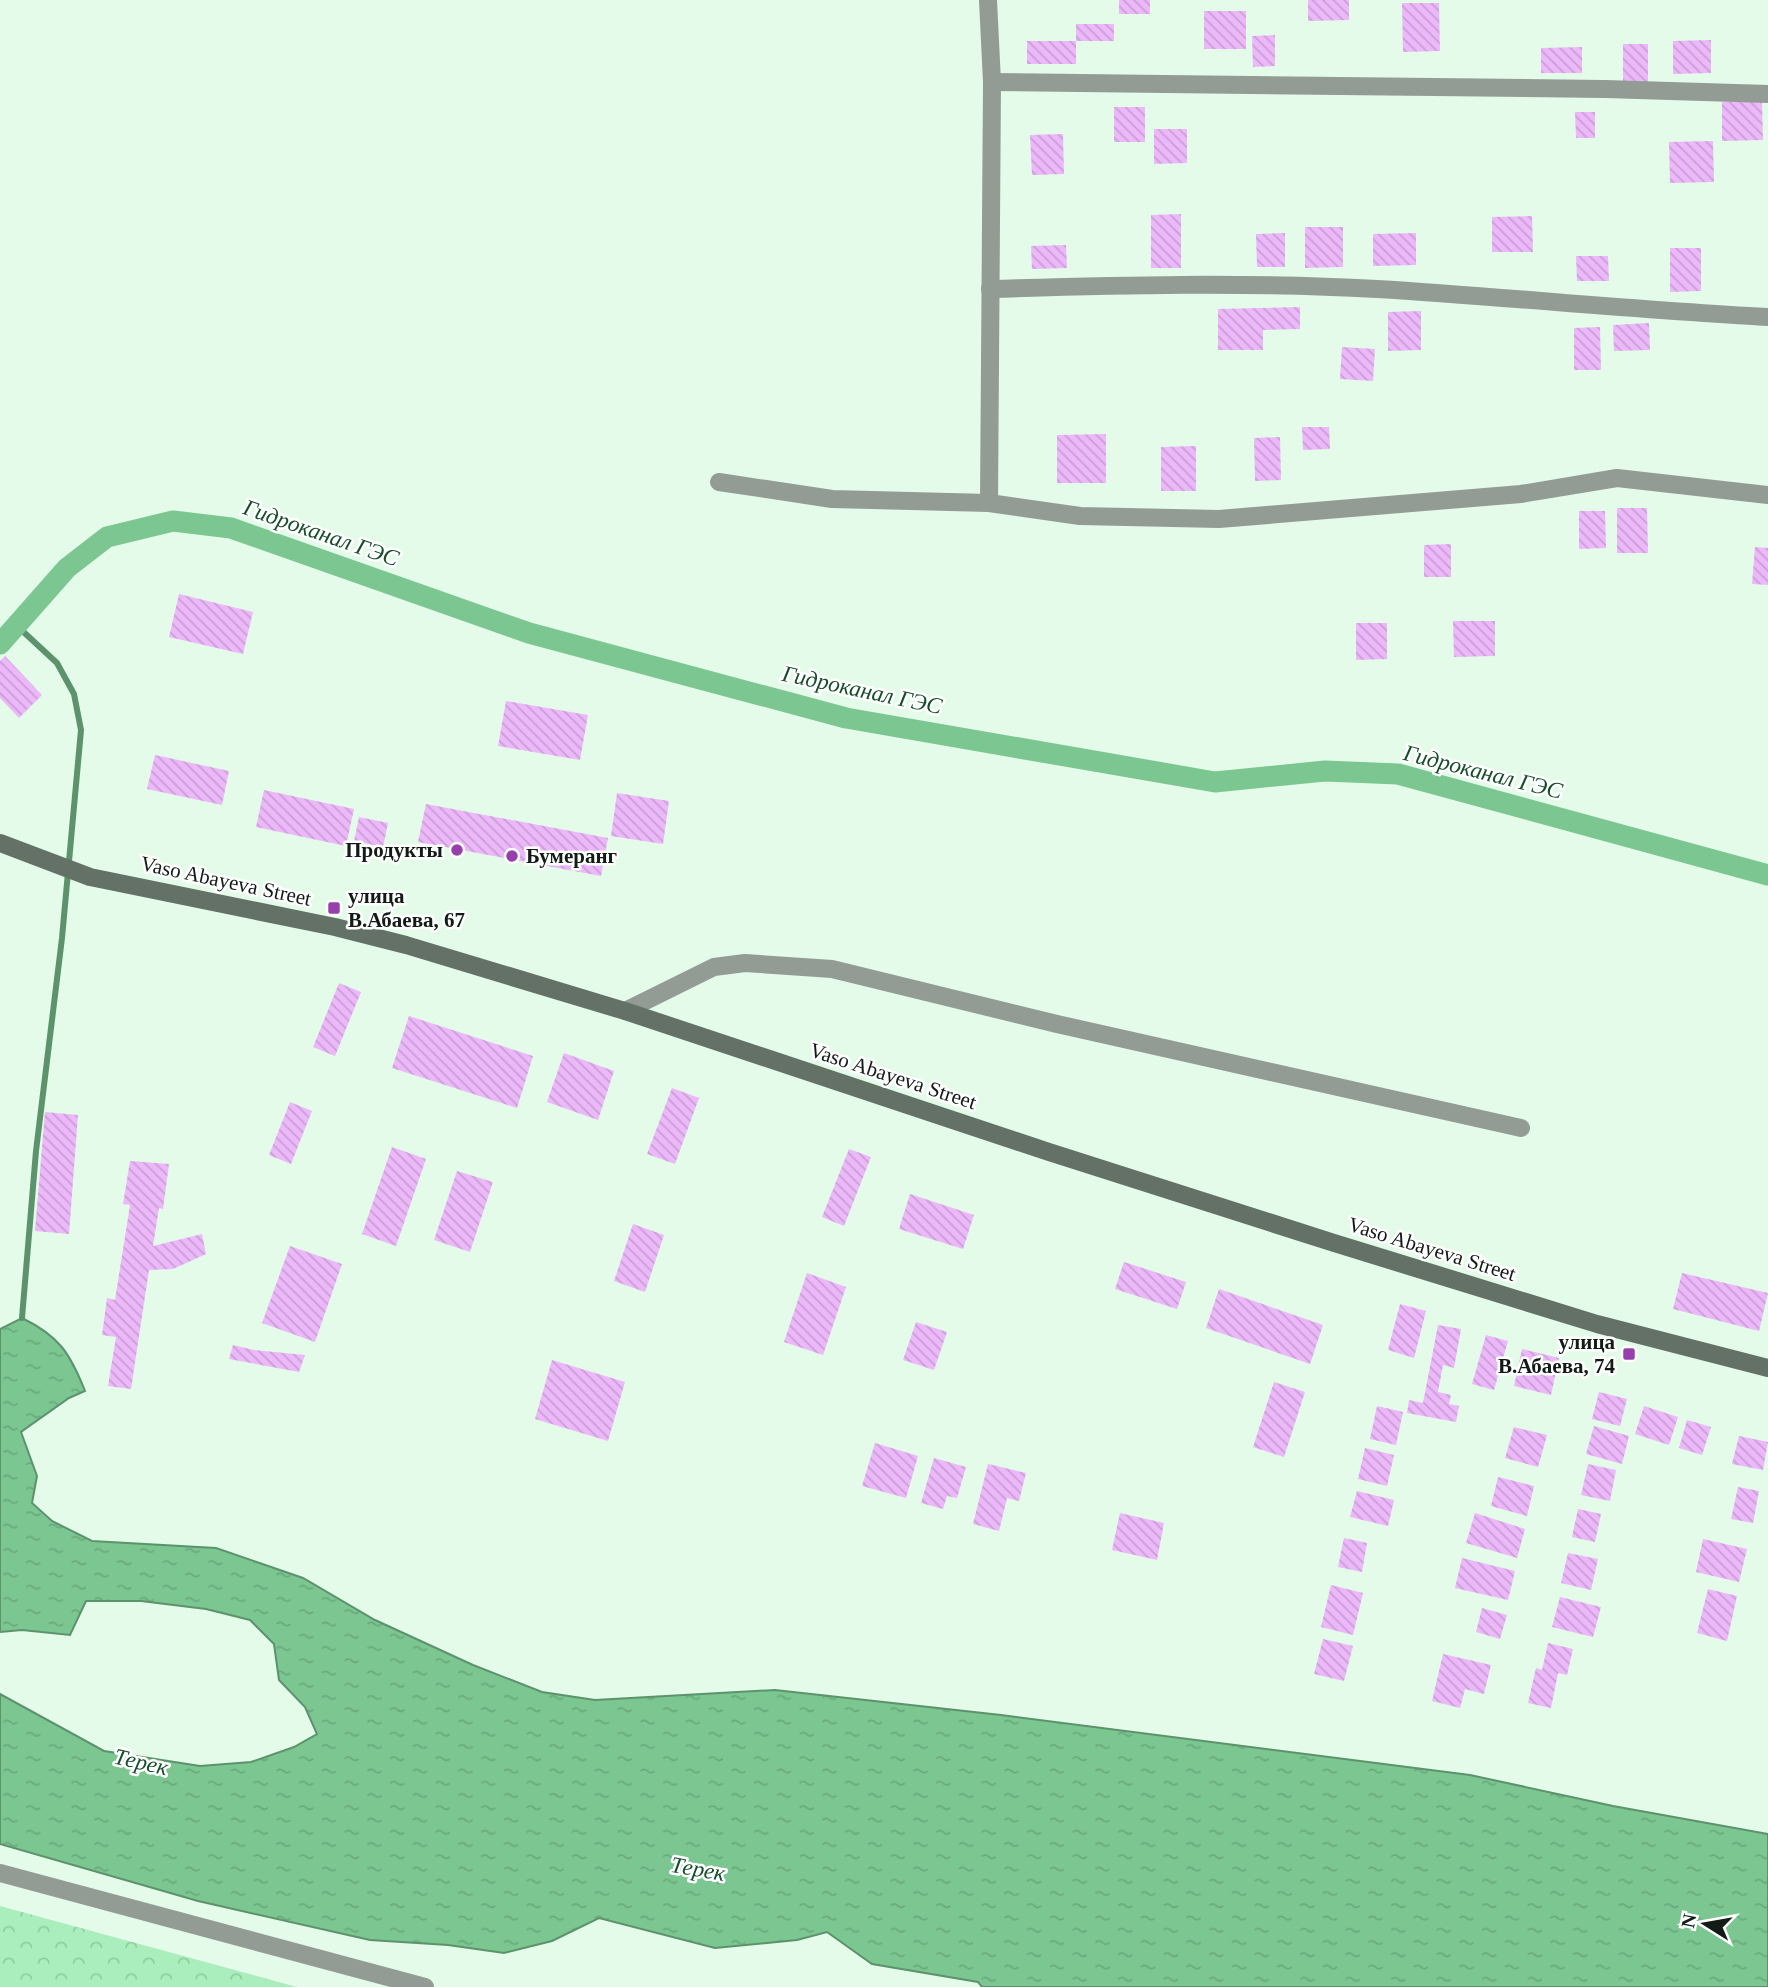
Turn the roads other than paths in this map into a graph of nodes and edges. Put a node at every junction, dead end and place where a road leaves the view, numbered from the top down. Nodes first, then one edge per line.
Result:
1 (988, 0) edge
2 (992, 82) junction
3 (1768, 94) edge
4 (990, 289) junction
5 (1768, 317) edge
6 (719, 482) dead end
7 (1768, 495) edge
8 (989, 503) junction
9 (0, 843) edge
10 (625, 1011) junction
11 (1521, 1128) dead end
12 (1768, 1368) edge
13 (0, 1873) edge
14 (425, 1987) edge

1 - 2 street
2 - 3 street
2 - 4 street
4 - 5 street
4 - 8 street
6 - 8 street
7 - 8 street
9 - 10 main road, Vaso Abayeva Street
10 - 11 street
10 - 12 main road, Vaso Abayeva Street
13 - 14 street

